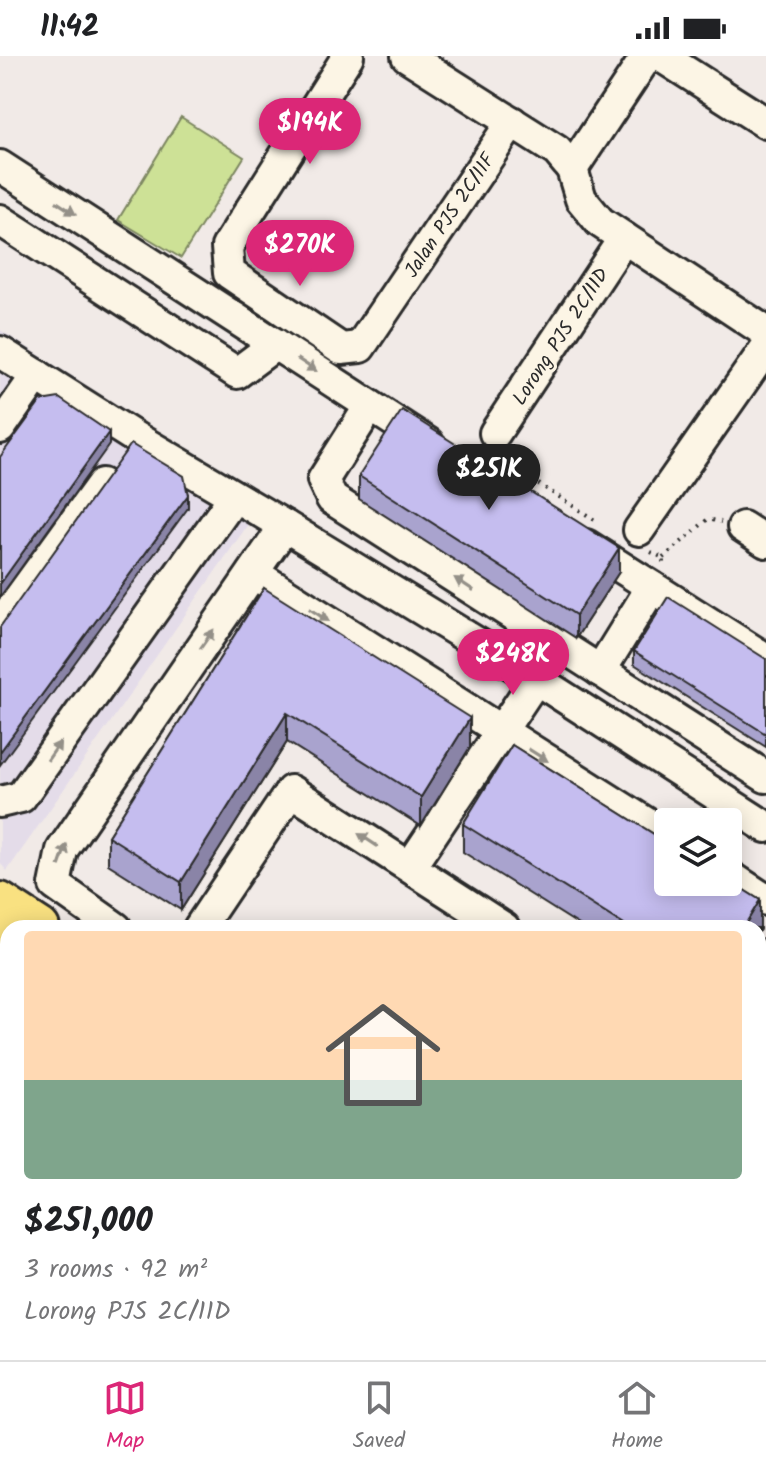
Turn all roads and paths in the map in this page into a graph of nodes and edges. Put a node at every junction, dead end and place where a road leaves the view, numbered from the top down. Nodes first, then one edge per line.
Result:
1 (348, 56) edge
2 (407, 56) edge
3 (647, 56) edge
4 (661, 56) edge
5 (512, 122) junction
6 (766, 123) edge
7 (0, 166) edge
8 (572, 169) junction
9 (0, 220) edge
10 (624, 238) junction
11 (766, 332) edge
12 (276, 344) junction
13 (766, 348) edge
14 (0, 352) edge
15 (37, 375) junction
16 (370, 406) junction
17 (0, 428) edge
18 (136, 438) junction
19 (496, 445) joint
20 (447, 456) edge
21 (527, 476) junction
22 (520, 486) edge
23 (234, 497) junction
24 (285, 526) junction
25 (605, 526) dead end
26 (563, 530) edge
27 (754, 534) edge
28 (640, 538) joint
29 (663, 558) junction
30 (253, 573) junction
31 (652, 587) junction
32 (0, 625) edge
33 (766, 659) edge
34 (600, 671) junction
35 (536, 679) junction
36 (500, 730) junction
37 (766, 777) edge
38 (0, 802) edge
39 (766, 827) edge
40 (654, 828) edge
41 (410, 867) junction
42 (742, 884) edge
43 (766, 900) edge
44 (0, 902) edge
45 (28, 920) edge
46 (105, 920) edge
47 (204, 920) edge
48 (492, 920) edge

1 - 5 street, Jalan PJS 2C/11F
2 - 5 street
3 - 8 street
4 - 6 street
5 - 8 street
7 -> 12 street
8 - 10 street
9 - 12 street
10 - 11 street
10 - 19 street, Lorong PJS 2C/11D
12 -> 16 street
13 - 28 street
14 - 15 street
15 - 17 street
15 - 18 street
16 - 20 street
34 -> 16 street
18 - 23 street
18 - 32 street
19 - 21 path
21 - 22 path
21 - 25 path
23 - 24 street
38 -> 23 street
24 - 30 street
24 - 35 street
26 - 31 street
27 - 29 path
28 - 29 path
29 - 31 path
30 -> 36 street
46 -> 30 street
31 - 33 street
31 - 34 street
34 - 37 street
35 - 36 street
35 - 39 street
36 -> 40 street
36 - 41 street
41 -> 47 street
41 - 48 street
42 - 43 street
44 - 45 main road

